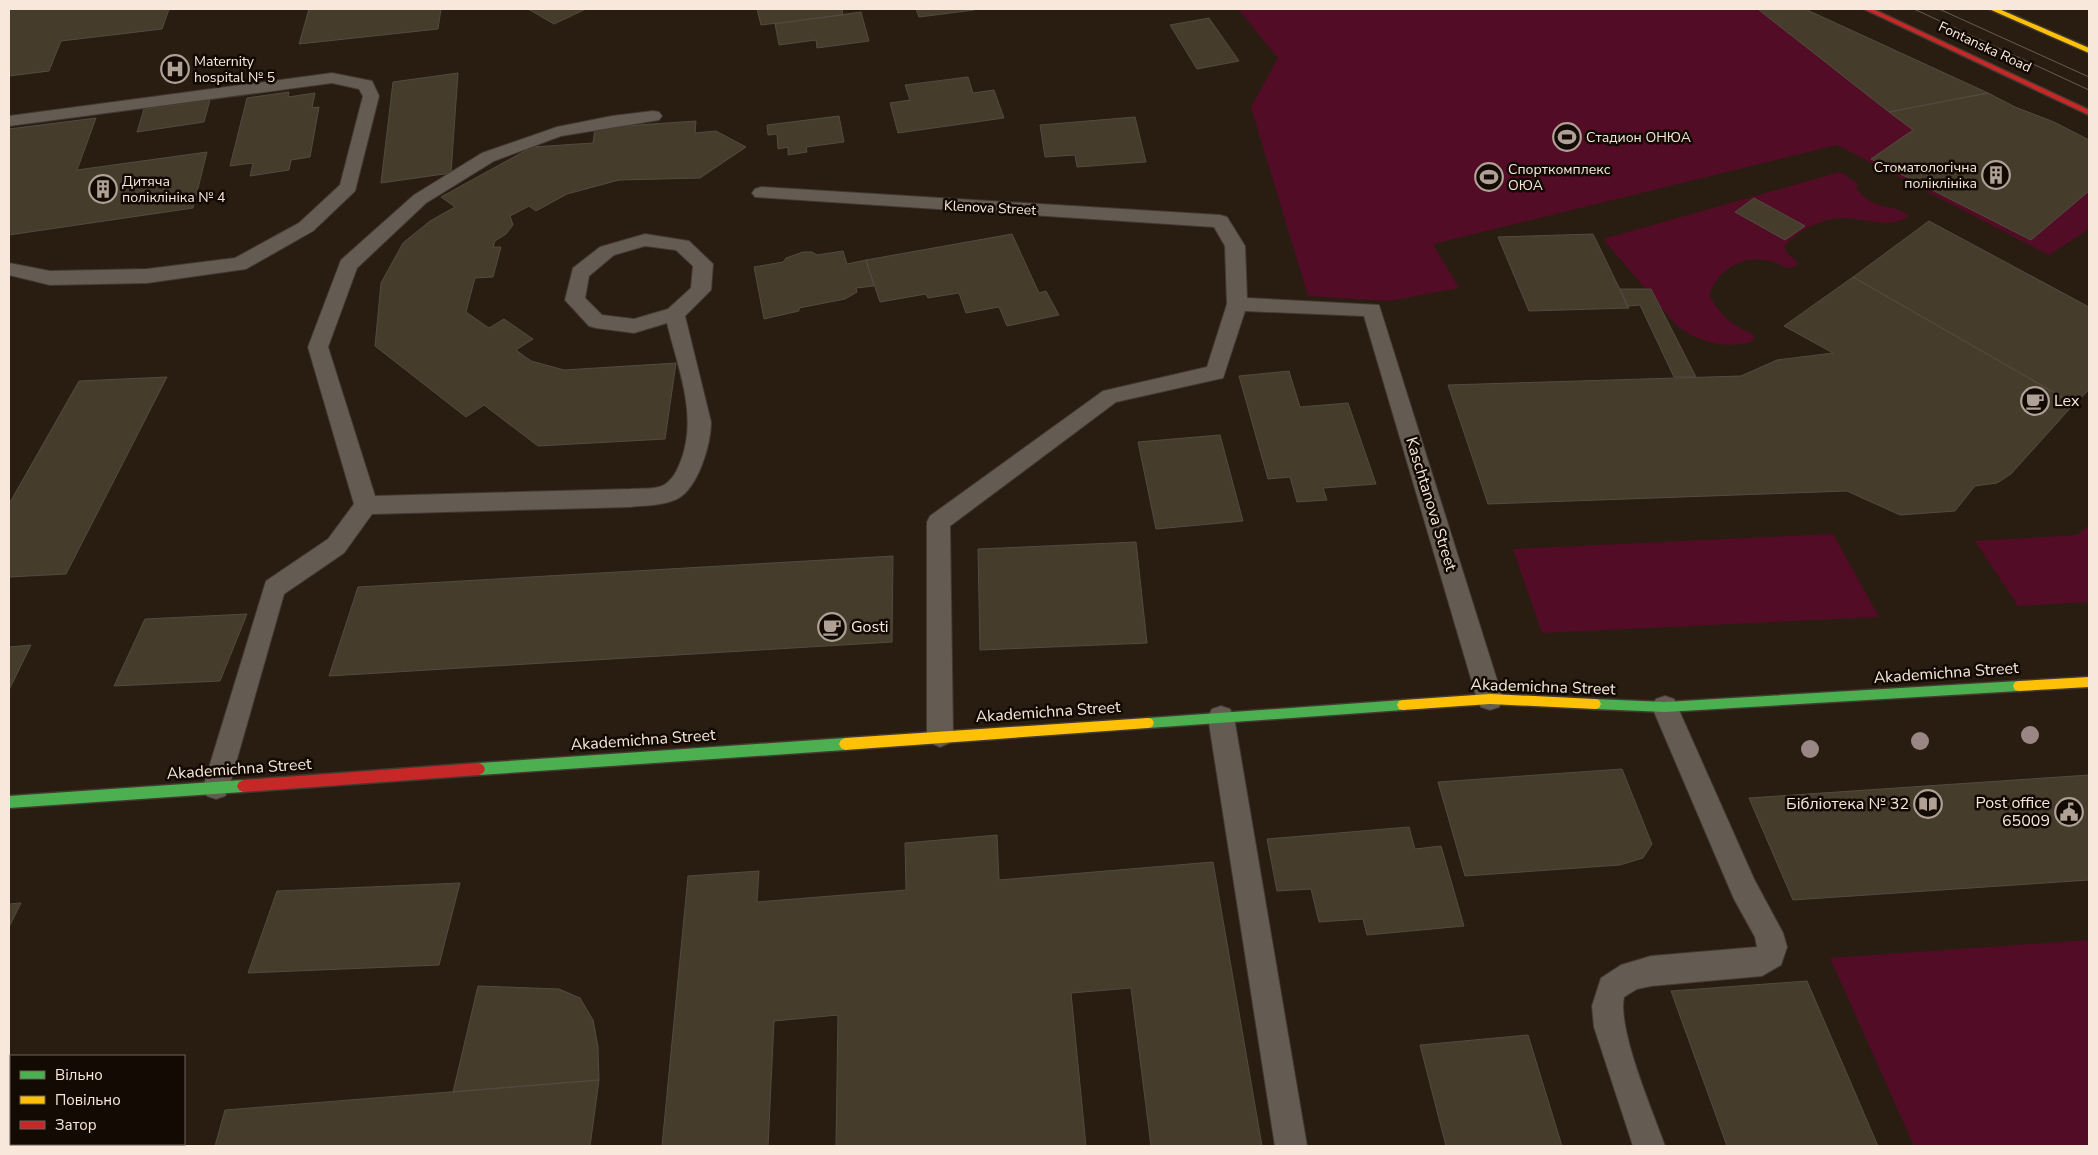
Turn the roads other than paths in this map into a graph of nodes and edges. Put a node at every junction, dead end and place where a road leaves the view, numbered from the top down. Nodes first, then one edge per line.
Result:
1 (1868, 9) edge
2 (1993, 9) edge
3 (2089, 52) edge
4 (2089, 113) edge
5 (654, 116) dead end
6 (9, 121) edge
7 (760, 193) dead end
8 (9, 269) edge
9 (1237, 304) junction
10 (675, 314) junction
11 (366, 505) junction
12 (2089, 682) edge
13 (1490, 699) junction
14 (1665, 707) junction
15 (1221, 717) junction
16 (940, 736) junction
17 (216, 787) junction
18 (9, 802) edge
19 (1291, 1146) edge
20 (1649, 1146) edge

1 - 4 street, Fontanska Road
2 - 3 street
5 - 11 lane
6 - 8 lane
7 - 9 lane, Klenova Street
9 - 13 lane, Kaschtanova Street
9 - 16 lane
10 - 10 lane
10 - 11 lane
11 - 17 lane
12 - 14 street, Akademichna Street
13 - 14 street, Akademichna Street
13 - 15 street, Akademichna Street
14 - 20 lane
15 - 16 street, Akademichna Street
15 - 19 lane
16 - 17 street, Akademichna Street
17 - 18 street, Akademichna Street

